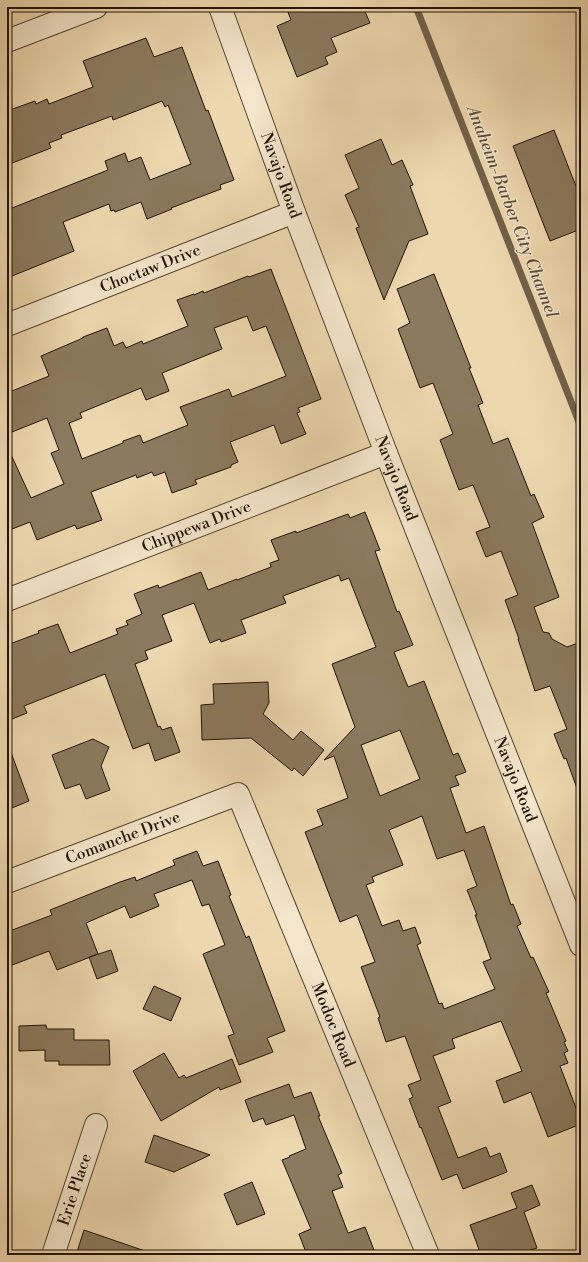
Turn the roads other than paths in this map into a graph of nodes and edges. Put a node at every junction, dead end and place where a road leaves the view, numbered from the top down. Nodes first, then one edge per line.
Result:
1 (96, 7) edge
2 (220, 7) edge
3 (7, 41) edge
4 (294, 212) junction
5 (7, 325) edge
6 (386, 454) junction
7 (7, 600) edge
8 (238, 794) joint
9 (7, 882) edge
10 (581, 945) edge
11 (96, 1125) dead end
12 (53, 1255) edge
13 (428, 1255) edge

1 - 3 street
2 - 4 street, Navajo Road
4 - 5 street, Choctaw Drive
4 - 6 street, Navajo Road
6 - 7 street, Chippewa Drive
6 - 10 street, Navajo Road
8 - 9 street, Comanche Drive
8 - 13 street, Modoc Road
11 - 12 street, Erie Place

